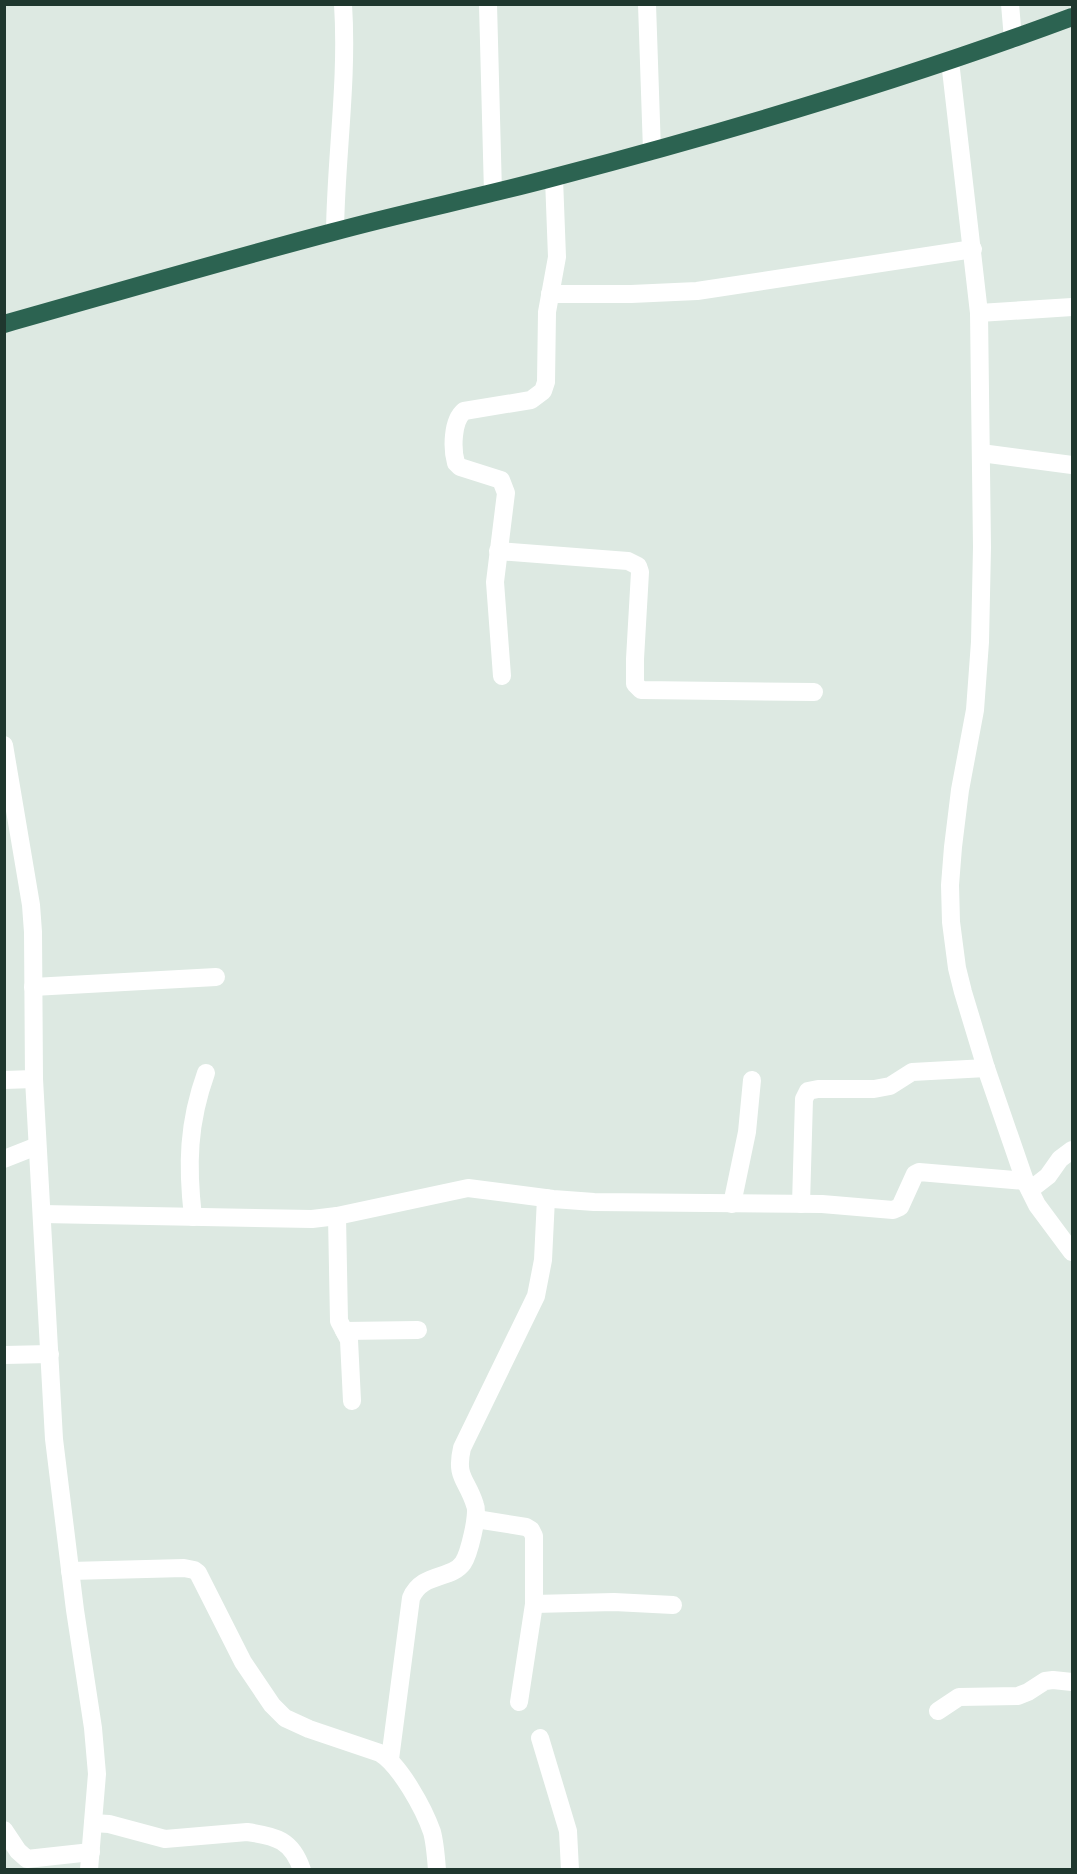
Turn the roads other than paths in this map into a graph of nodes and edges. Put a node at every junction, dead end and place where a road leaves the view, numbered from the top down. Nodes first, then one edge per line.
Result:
1 (343, 4) edge
2 (488, 4) edge
3 (647, 4) edge
4 (1010, 4) edge
5 (1072, 17) edge
6 (1013, 39) junction
7 (950, 61) junction
8 (652, 151) junction
9 (554, 178) junction
10 (493, 193) junction
11 (334, 231) junction
12 (973, 249) junction
13 (550, 294) junction
14 (1072, 307) edge
15 (979, 313) junction
16 (4, 324) edge
17 (981, 453) junction
18 (1072, 465) edge
19 (498, 551) junction
20 (502, 676) dead end
21 (814, 692) dead end
22 (4, 745) edge
23 (216, 977) dead end
24 (33, 987) junction
25 (986, 1068) junction
26 (206, 1073) dead end
27 (34, 1078) junction
28 (4, 1080) edge
29 (752, 1080) dead end
30 (37, 1146) junction
31 (1072, 1150) edge
32 (4, 1159) edge
33 (1028, 1186) junction
34 (549, 1199) junction
35 (732, 1204) junction
36 (801, 1204) junction
37 (42, 1214) junction
38 (337, 1216) junction
39 (193, 1217) junction
40 (1072, 1252) edge
41 (418, 1330) dead end
42 (344, 1331) junction
43 (50, 1354) junction
44 (4, 1355) edge
45 (352, 1401) dead end
46 (476, 1518) junction
47 (70, 1571) junction
48 (534, 1604) junction
49 (673, 1605) dead end
50 (1072, 1682) edge
51 (519, 1702) dead end
52 (938, 1711) dead end
53 (540, 1738) dead end
54 (390, 1759) junction
55 (93, 1823) junction
56 (4, 1830) edge
57 (90, 1861) edge
58 (302, 1869) edge
59 (437, 1869) edge
60 (570, 1869) edge

1 - 11 street
2 - 10 street
3 - 8 street
4 - 6 street
5 - 6 highway
6 - 7 highway
7 - 8 highway
7 - 12 street
8 - 9 highway
9 - 10 highway
9 - 13 street
10 - 11 highway
11 - 16 highway
12 - 13 street
12 - 15 street
13 - 19 street
14 - 15 street
15 - 17 street
17 - 18 street
17 - 25 street
19 - 20 street
19 - 21 street
22 - 24 street
23 - 24 street
24 - 27 street
25 - 33 street
25 - 36 street
26 - 39 street
27 - 28 street
27 - 30 street
29 - 35 street
30 - 32 street
30 - 37 street
31 - 33 street
33 - 36 street
33 - 40 street
34 - 35 street
34 - 38 street
34 - 46 street
35 - 36 street
37 - 39 street
37 - 43 street
38 - 39 street
38 - 42 street
41 - 42 street
42 - 45 street
43 - 44 street
43 - 47 street
46 - 48 street
46 - 54 street
47 - 54 street
47 - 55 street
48 - 49 street
48 - 51 street
50 - 52 street
53 - 60 street
54 - 59 street
55 - 57 street
55 - 58 street
56 - 57 street

